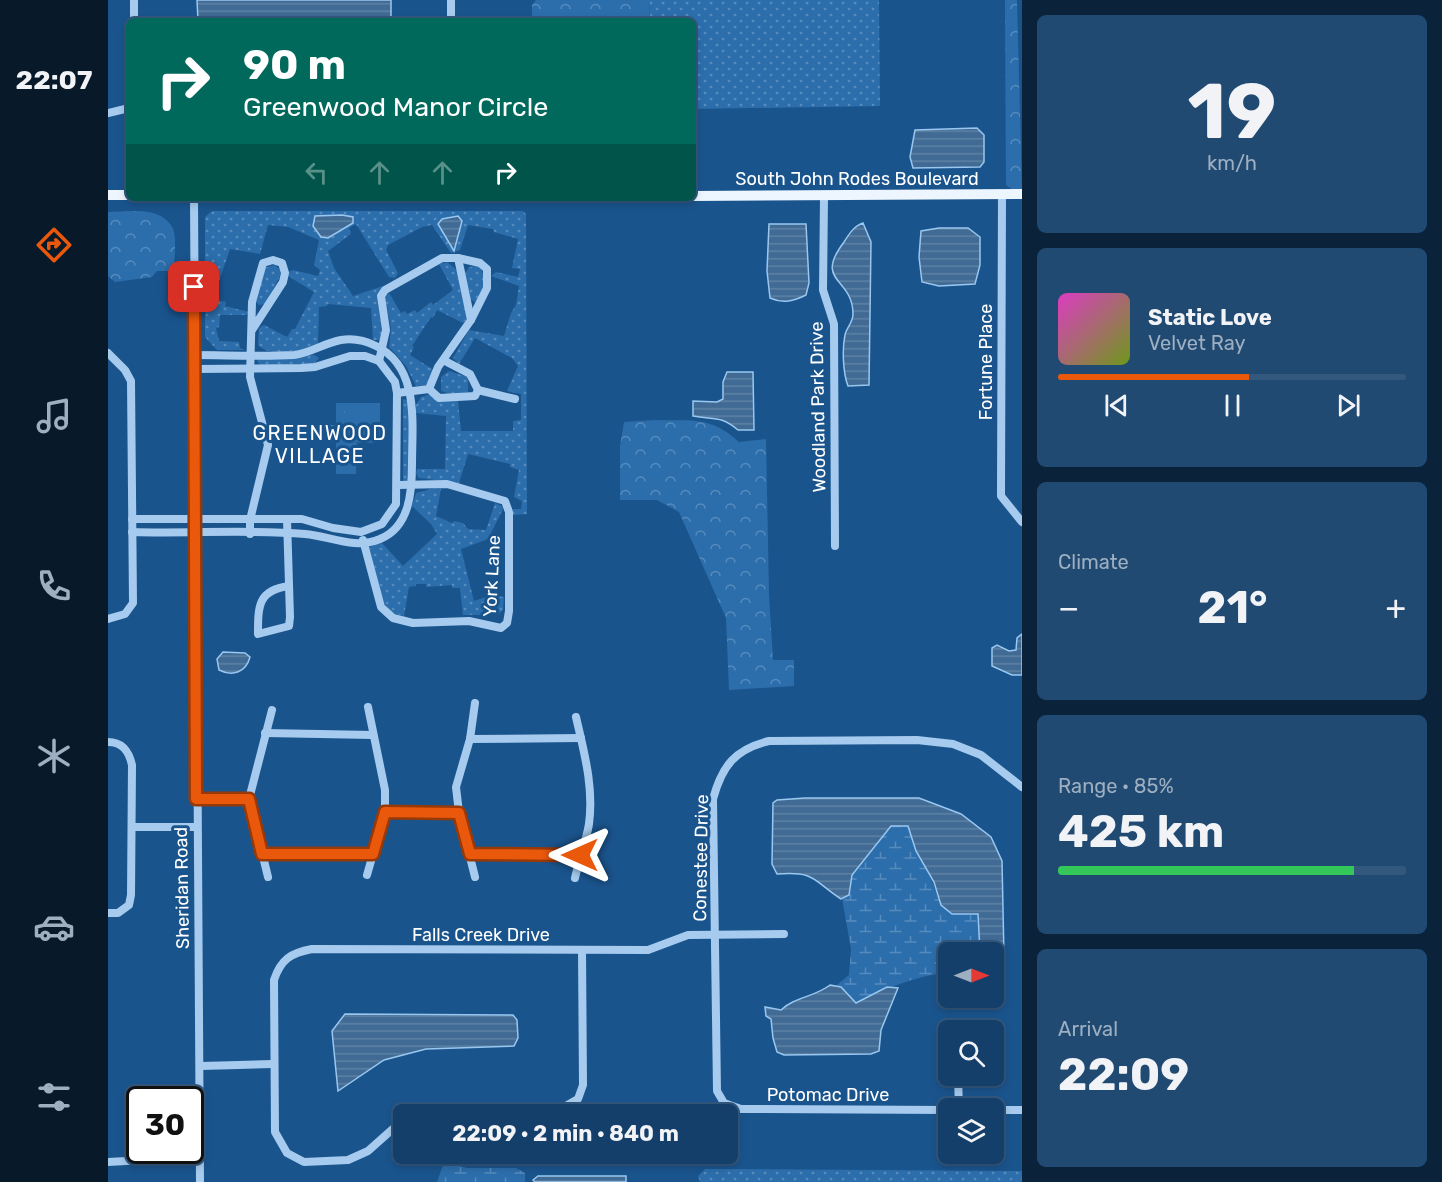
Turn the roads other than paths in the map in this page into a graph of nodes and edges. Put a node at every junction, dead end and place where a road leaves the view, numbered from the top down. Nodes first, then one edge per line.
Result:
1 (134, 0) edge
2 (451, 0) edge
3 (134, 18) edge
4 (451, 18) edge
5 (126, 109) edge
6 (108, 113) edge
7 (1022, 194) edge
8 (108, 195) edge
9 (126, 195) edge
10 (1002, 195) junction
11 (696, 196) edge
12 (824, 197) junction
13 (194, 201) edge
14 (458, 258) junction
15 (471, 320) junction
16 (252, 330) junction
17 (319, 348) junction
18 (383, 350) junction
19 (108, 353) edge
20 (194, 354) junction
21 (251, 354) junction
22 (379, 361) junction
23 (445, 361) junction
24 (325, 363) junction
25 (250, 368) junction
26 (194, 369) junction
27 (429, 389) junction
28 (478, 390) junction
29 (410, 391) junction
30 (396, 393) junction
31 (515, 399) dead end
32 (398, 485) junction
33 (412, 485) junction
34 (195, 518) junction
35 (132, 519) junction
36 (287, 519) junction
37 (250, 520) junction
38 (1022, 522) edge
39 (132, 532) junction
40 (361, 532) junction
41 (195, 533) junction
42 (288, 533) junction
43 (250, 534) junction
44 (364, 543) junction
45 (835, 546) dead end
46 (289, 586) junction
47 (108, 619) edge
48 (475, 703) dead end
49 (368, 707) dead end
50 (272, 710) dead end
51 (576, 717) dead end
52 (265, 733) junction
53 (373, 735) junction
54 (581, 738) junction
55 (470, 739) junction
56 (108, 742) edge
57 (1022, 787) edge
58 (196, 799) junction
59 (249, 799) junction
60 (385, 812) junction
61 (459, 813) junction
62 (196, 826) junction
63 (132, 827) junction
64 (262, 854) junction
65 (373, 854) junction
66 (470, 854) junction
67 (580, 855) junction
68 (367, 875) dead end
69 (268, 877) dead end
70 (475, 877) dead end
71 (575, 878) dead end
72 (108, 913) edge
73 (714, 934) junction
74 (784, 934) dead end
75 (582, 950) junction
76 (273, 1064) junction
77 (201, 1066) junction
78 (201, 1086) edge
79 (717, 1091) joint
80 (569, 1104) edge
81 (938, 1110) edge
82 (1004, 1110) edge
83 (1022, 1110) edge
84 (393, 1129) edge
85 (126, 1161) edge
86 (108, 1162) edge
87 (200, 1164) edge
88 (200, 1182) edge

1 - 3 street
2 - 4 street
5 - 6 street
7 - 10 main road, South John Rodes Boulevard
8 - 9 main road
10 - 12 main road, South John Rodes Boulevard
10 - 38 street, Fortune Place
11 - 12 main road, South John Rodes Boulevard
12 - 45 street, Woodland Park Drive
13 - 20 street, Sheridan Road
14 - 15 street
14 - 15 street
14 - 18 street
15 - 23 street
16 - 16 street
16 - 21 street
17 - 18 street
17 - 21 street
17 - 24 street
18 - 22 street
18 - 29 street
19 - 35 street
20 - 21 street
20 - 26 street, Sheridan Road
21 - 25 street
22 - 24 street
22 - 30 street
23 - 27 street
23 - 28 street
24 - 25 street
25 - 26 street
25 - 37 street
26 - 34 street, Sheridan Road
27 - 28 street
27 - 29 street
28 - 31 street
29 - 30 street
29 - 33 street
30 - 32 street
32 - 33 street, York Lane
32 - 40 street
33 - 44 street
33 - 44 street, York Lane
34 - 35 street
34 - 37 street
34 - 41 street, Sheridan Road
35 - 39 street
36 - 37 street
36 - 40 street
36 - 42 street
37 - 43 street
39 - 41 street
39 - 47 street
40 - 44 street, York Lane
41 - 43 street
41 - 58 street, Sheridan Road
42 - 43 street
42 - 44 street
42 - 46 street
46 - 46 street
48 - 55 street
49 - 53 street
50 - 52 street
51 - 54 street
52 - 53 street
52 - 59 street
53 - 60 street
54 - 55 street
54 - 67 street
55 - 61 street
56 - 63 street
57 - 73 street, Conestee Drive
58 - 59 street
58 - 62 street, Sheridan Road
59 - 64 street
60 - 61 street
60 - 65 street
61 - 66 street
62 - 63 street
62 - 77 street, Sheridan Road
63 - 72 street
64 - 65 street
64 - 69 street
65 - 68 street
66 - 67 street
66 - 70 street
67 - 71 street
73 - 74 street, Falls Creek Drive
73 - 75 street, Falls Creek Drive
73 - 79 street, Conestee Drive
75 - 76 street, Falls Creek Drive
75 - 80 street
76 - 77 street
76 - 84 street
77 - 78 street, Sheridan Road
79 - 81 street, Potomac Drive
82 - 83 street
85 - 86 street
87 - 88 street, Sheridan Road

